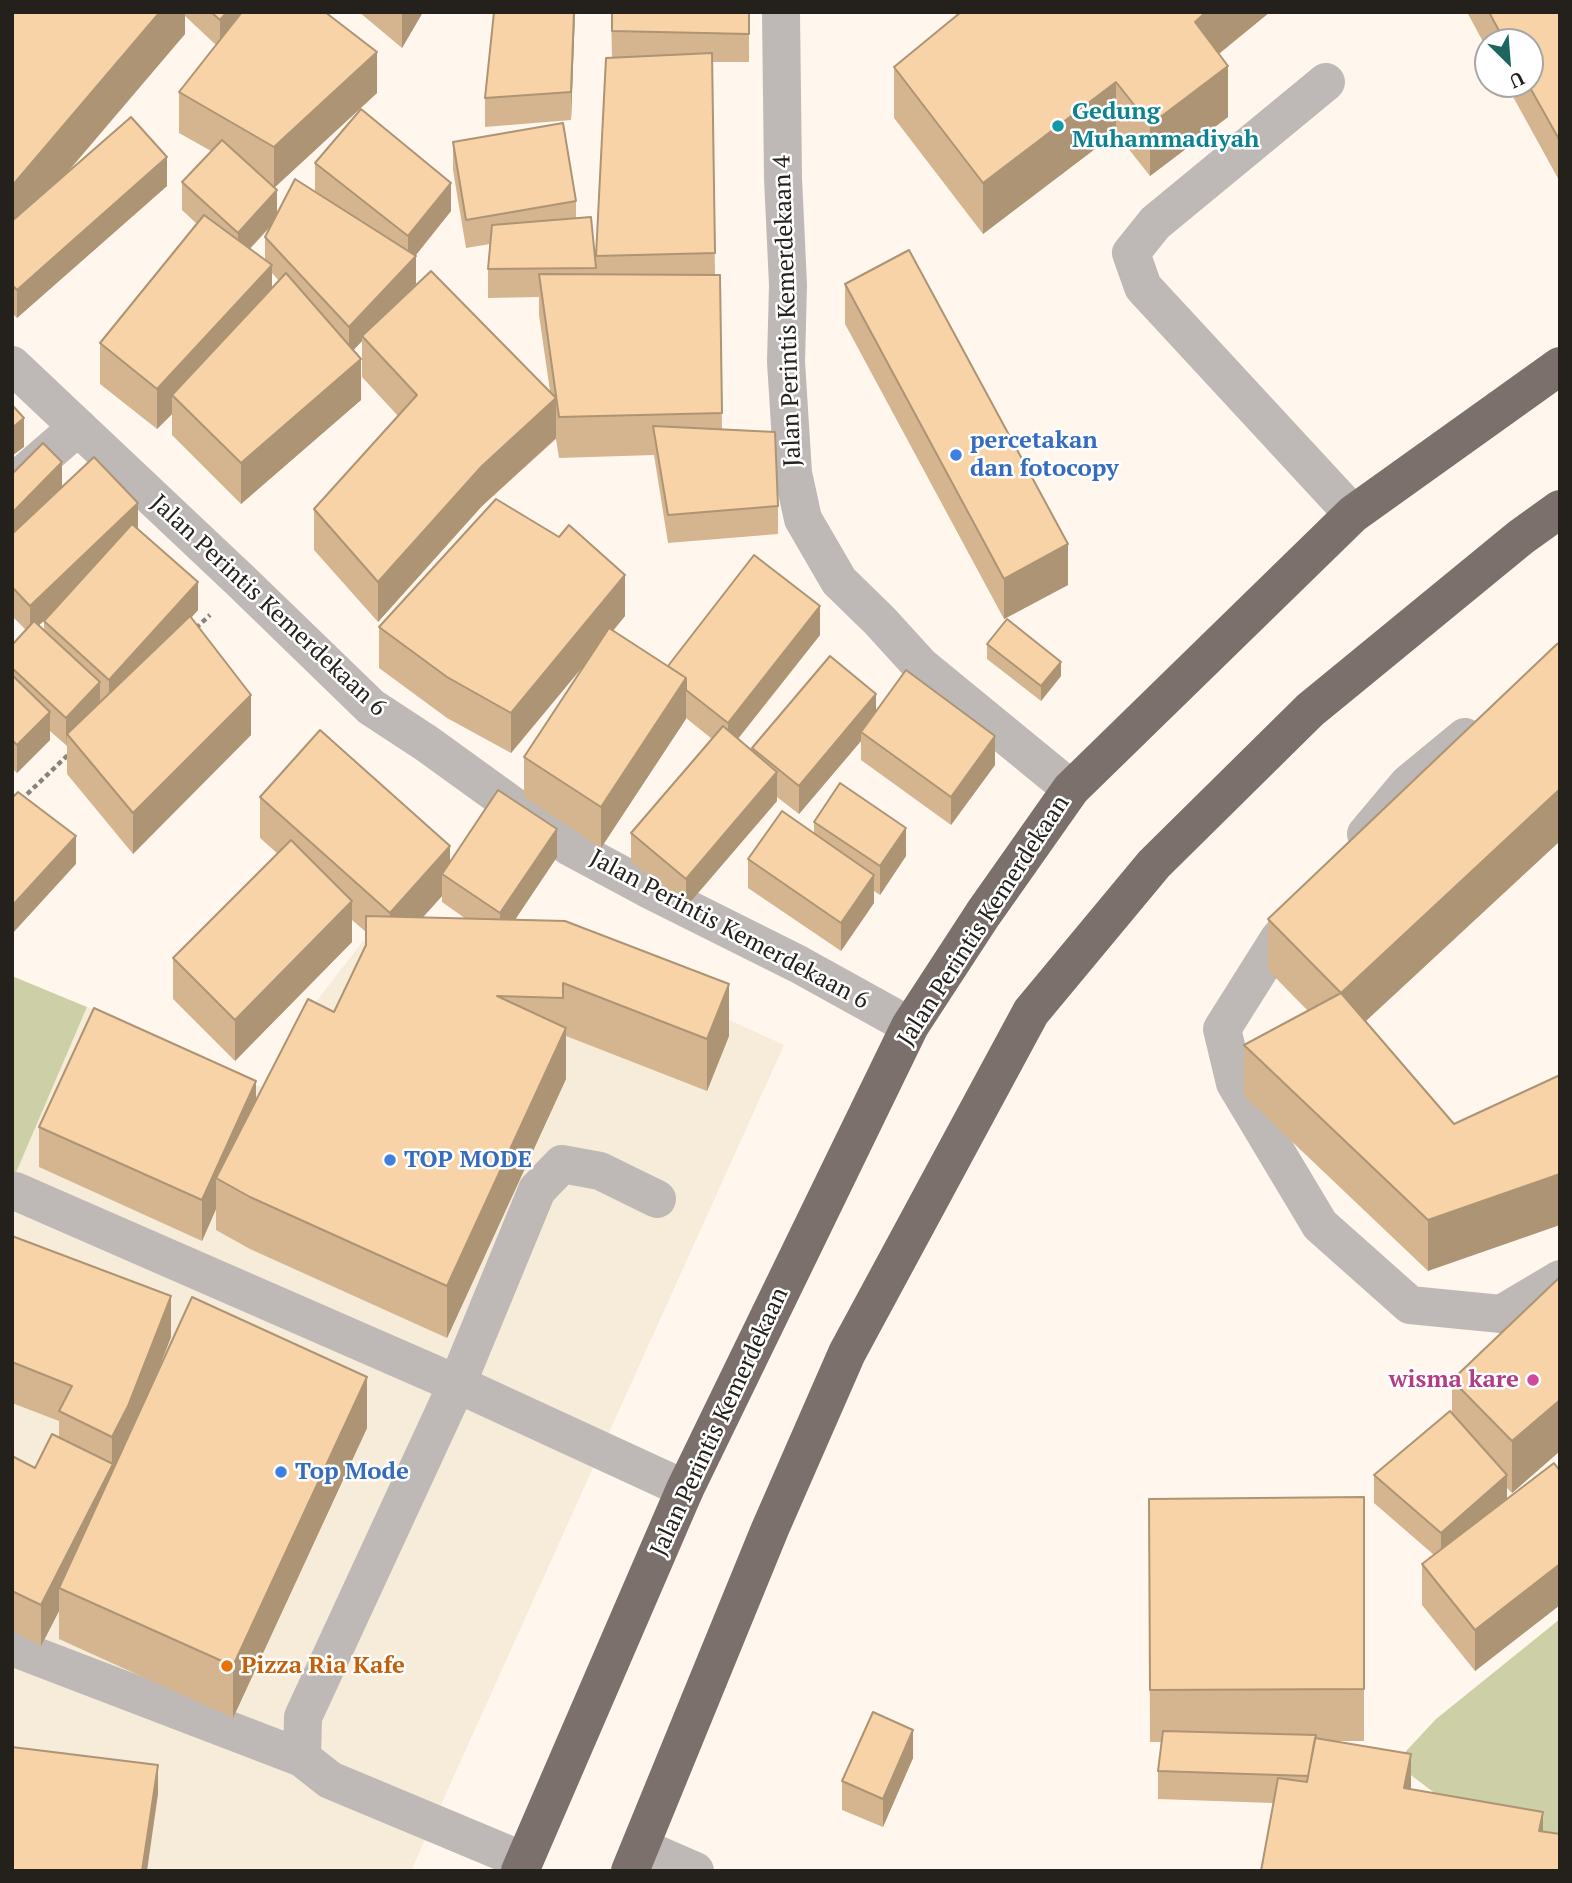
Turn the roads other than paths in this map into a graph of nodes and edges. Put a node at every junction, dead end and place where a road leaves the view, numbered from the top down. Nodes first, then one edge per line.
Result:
1 (781, 12) edge
2 (1326, 82) dead end
3 (12, 365) edge
4 (1560, 366) edge
5 (78, 427) junction
6 (12, 484) edge
7 (1560, 509) edge
8 (1353, 514) junction
9 (1493, 715) edge
10 (1071, 789) junction
11 (1347, 857) edge
12 (1321, 888) edge
13 (910, 1026) junction
14 (15, 1191) dead end
15 (657, 1199) dead end
16 (1560, 1279) edge
17 (457, 1384) junction
18 (685, 1489) junction
19 (12, 1647) edge
20 (302, 1758) junction
21 (635, 1859) edge
22 (522, 1866) edge
23 (695, 1871) edge

1 - 10 street, Jalan Perintis Kemerdekaan 4
2 - 8 street
3 - 5 street, Jalan Perintis Kemerdekaan 6
4 - 8 highway, Jalan Perintis Kemerdekaan
5 - 6 street
5 - 13 street, Jalan Perintis Kemerdekaan 6
7 - 21 highway
8 - 10 highway, Jalan Perintis Kemerdekaan
9 - 11 street
10 - 13 highway, Jalan Perintis Kemerdekaan
12 - 16 street
13 - 18 highway, Jalan Perintis Kemerdekaan
14 - 17 street
15 - 17 street
17 - 18 street
17 - 20 street
18 - 22 highway, Jalan Perintis Kemerdekaan
19 - 20 street
20 - 22 street
21 - 23 street

